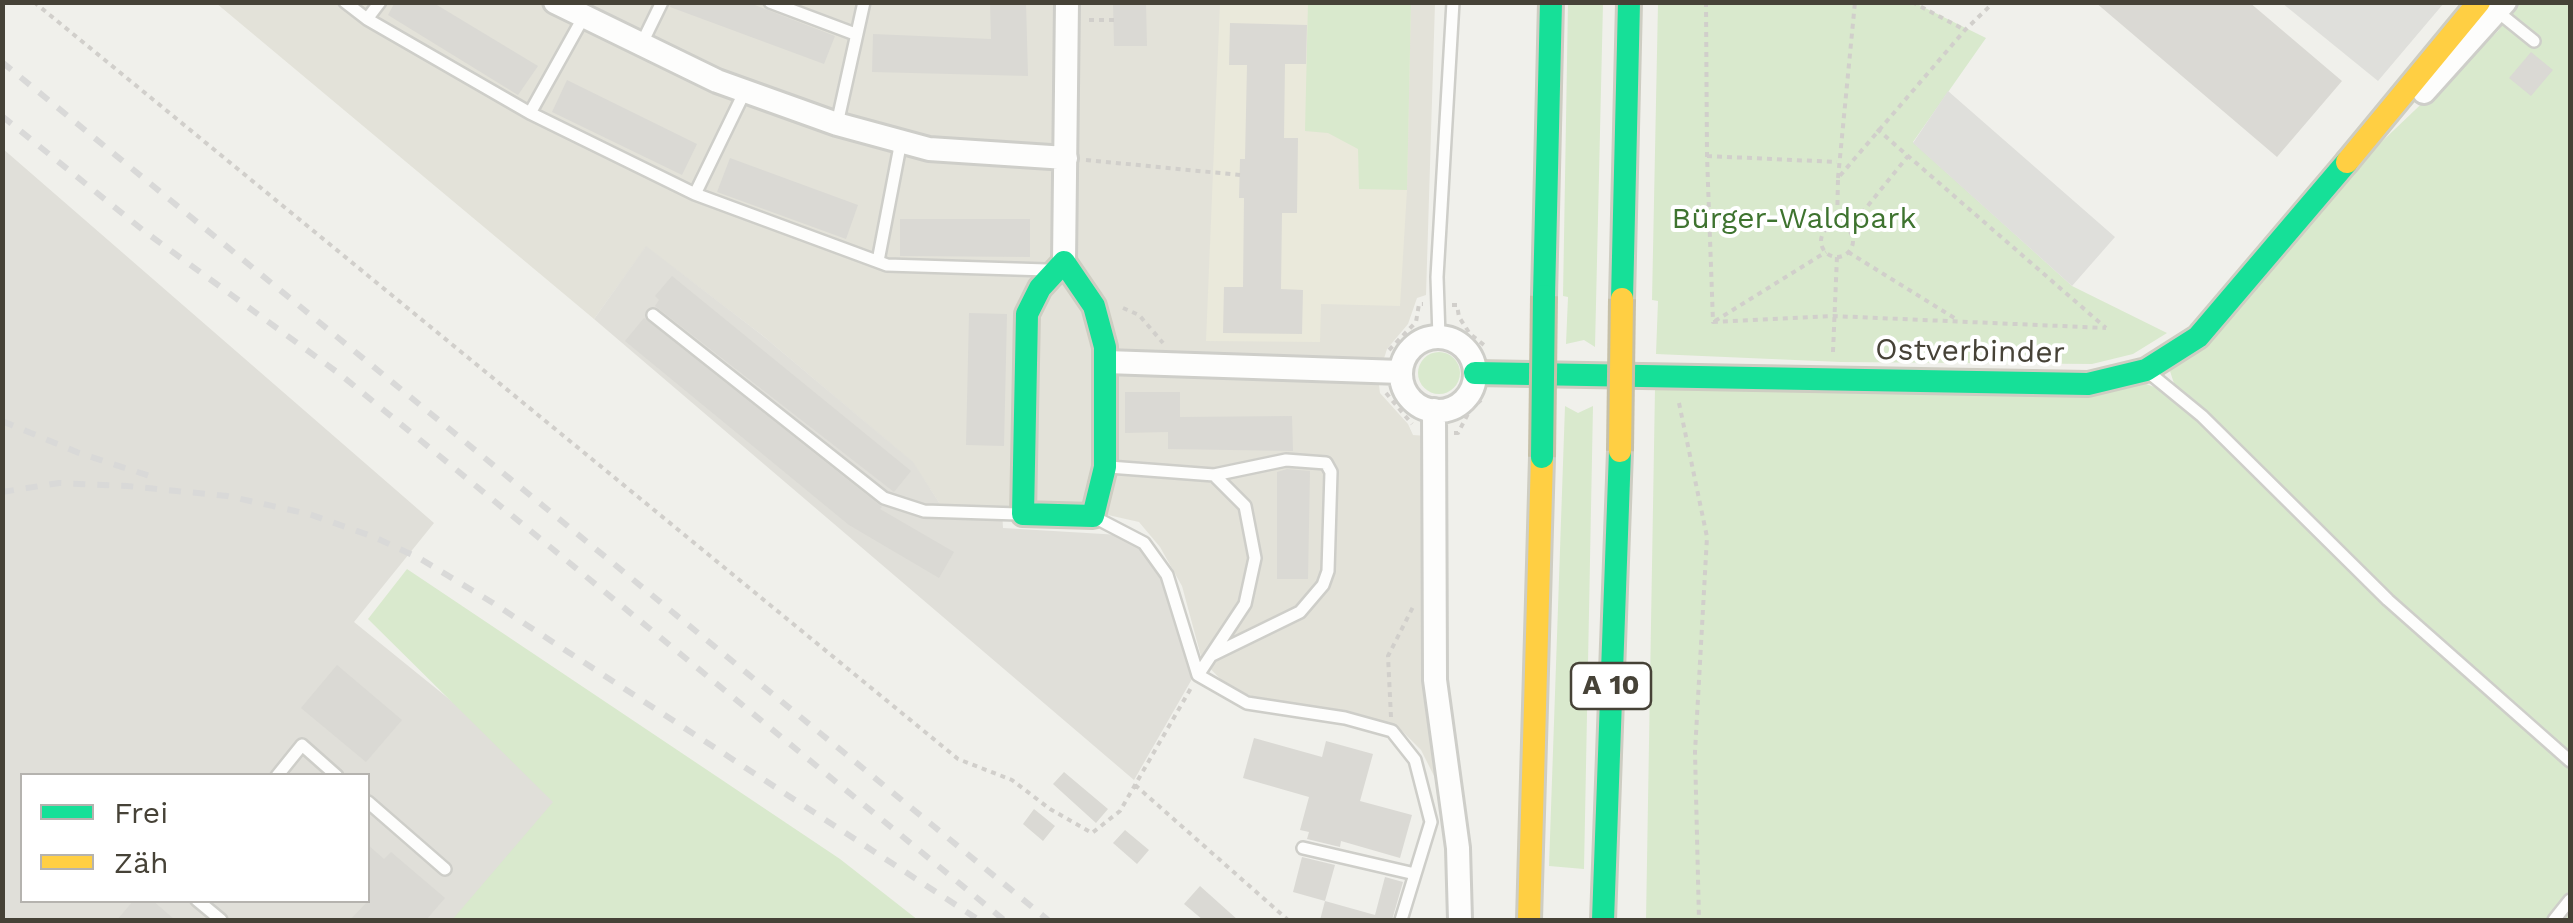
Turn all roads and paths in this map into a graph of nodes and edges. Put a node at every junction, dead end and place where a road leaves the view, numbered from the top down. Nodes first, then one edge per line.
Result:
1 (34, 2) edge
2 (345, 2) edge
3 (380, 2) edge
4 (555, 2) edge
5 (662, 2) edge
6 (770, 2) edge
7 (864, 2) edge
8 (1066, 2) edge
9 (1453, 2) edge
10 (1551, 2) edge
11 (1629, 2) edge
12 (1706, 2) edge
13 (1855, 2) edge
14 (1912, 2) edge
15 (1994, 2) edge
16 (2494, 5) edge
17 (583, 18) junction
18 (367, 19) junction
19 (1084, 20) dead end
20 (1114, 20) dead end
21 (1964, 30) junction
22 (855, 34) junction
23 (2534, 41) dead end
24 (640, 46) junction
25 (746, 91) junction
26 (530, 113) junction
27 (837, 124) junction
28 (1876, 129) junction
29 (901, 141) junction
30 (1707, 156) junction
31 (1908, 156) junction
32 (1066, 158) junction
33 (1839, 162) junction
34 (1240, 175) dead end
35 (1838, 178) junction
36 (695, 194) junction
37 (1837, 224) junction
38 (1849, 229) junction
39 (1826, 252) junction
40 (1848, 252) junction
41 (1837, 256) junction
42 (878, 261) junction
43 (1060, 266) junction
44 (1108, 302) dead end
45 (1439, 304) junction
46 (653, 314) dead end
47 (1833, 316) junction
48 (1713, 322) junction
49 (1960, 322) junction
50 (1439, 337) junction
51 (1149, 341) dead end
52 (1106, 362) junction
53 (1833, 366) dead end
54 (2146, 370) junction
55 (1391, 372) junction
56 (1475, 373) junction
57 (1501, 374) junction
58 (1678, 397) dead end
59 (1435, 422) junction
60 (1105, 467) junction
61 (1214, 475) junction
62 (1022, 514) junction
63 (1092, 516) junction
64 (1420, 593) dead end
65 (1212, 655) junction
66 (1198, 675) junction
67 (1392, 731) junction
68 (2570, 760) edge
69 (280, 773) edge
70 (334, 773) edge
71 (1135, 785) junction
72 (370, 804) edge
73 (1304, 848) dead end
74 (445, 869) dead end
75 (1415, 874) junction
76 (2570, 900) edge
77 (200, 903) edge
78 (220, 920) edge
79 (1288, 920) edge
80 (1401, 920) edge
81 (1460, 920) edge
82 (1529, 920) edge
83 (1603, 920) edge
84 (1699, 920) edge
85 (2554, 920) edge

1 - 71 path
2 - 18 lane
3 - 18 lane
4 - 17 street
5 - 24 lane
6 - 22 lane
7 - 22 lane
8 - 32 street
9 - 45 lane
10 - 82 main road, A 10, bridge
11 - 83 main road, A 10, bridge
12 - 30 path
13 - 33 path
14 - 21 path
15 - 21 path
16 - 23 lane
16 - 54 main road, Ostverbinder
17 - 24 street
17 - 26 lane
18 - 26 lane
19 - 20 path
21 - 28 path
22 - 27 lane
24 - 25 street
25 - 27 street
25 - 36 lane
26 - 36 lane
27 - 29 street
28 - 31 path
28 - 35 path
29 - 32 street
29 - 42 lane
30 - 33 path
30 - 48 path
31 - 38 path
31 - 49 path
32 - 34 path
32 - 43 street
33 - 35 path
35 - 37 path
36 - 42 lane
37 - 38 path
37 - 39 path
38 - 40 path
39 - 41 path
39 - 48 path
40 - 41 path
40 - 49 path
41 - 47 path
42 - 43 lane
43 - 52 main road
43 - 62 main road
44 - 51 path
45 - 50 lane
45 - 55 path
45 - 57 path
46 - 62 lane
47 - 48 path
47 - 49 path
47 - 53 path
50 - 55 street
50 - 56 street
52 - 55 street
52 - 60 main road
54 - 57 main road, Ostverbinder
54 - 68 lane
55 - 59 street
55 - 59 path
56 - 57 main road, Ostverbinder
56 - 59 street
57 - 59 path
58 - 84 path
59 - 81 street
60 - 61 lane
60 - 63 main road
61 - 65 lane
61 - 65 lane
62 - 63 main road
63 - 66 lane
64 - 67 path
65 - 66 lane
66 - 67 lane
66 - 71 path
67 - 75 lane
69 - 70 lane
71 - 79 path
72 - 74 lane
73 - 75 lane
75 - 80 lane
76 - 85 lane
77 - 78 lane

